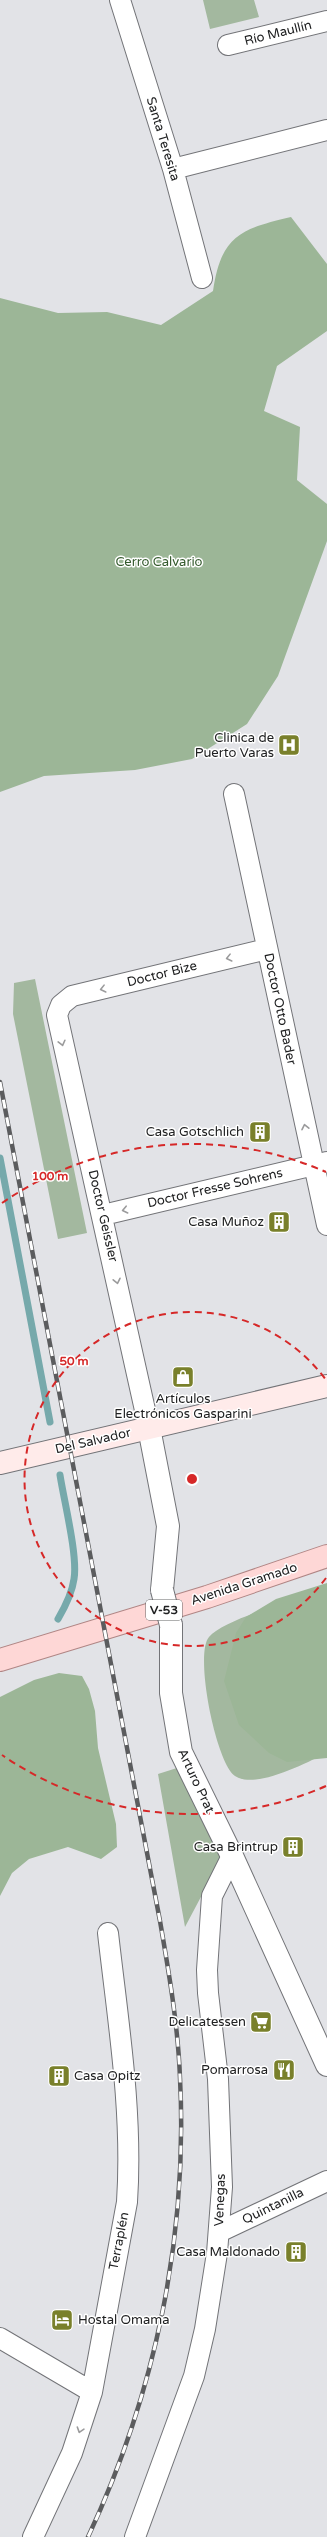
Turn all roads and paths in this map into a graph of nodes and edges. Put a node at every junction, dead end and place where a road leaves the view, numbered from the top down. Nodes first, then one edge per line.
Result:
1 (120, 0) edge
2 (327, 21) edge
3 (228, 45) dead end
4 (327, 130) edge
5 (173, 169) junction
6 (202, 278) dead end
7 (234, 794) dead end
8 (267, 949) junction
9 (61, 1005) joint
10 (320, 1163) edge
11 (103, 1215) junction
12 (327, 1225) edge
13 (327, 1386) edge
14 (149, 1428) junction
15 (0, 1463) edge
16 (327, 1556) edge
17 (0, 1660) edge
18 (232, 1856) junction
19 (108, 1933) dead end
20 (327, 2065) edge
21 (327, 2180) edge
22 (219, 2232) junction
23 (0, 2338) edge
24 (92, 2392) junction
25 (33, 2537) edge
26 (135, 2537) edge

1 - 5 street, Santa Teresita
2 - 3 street, Río Maullín
4 - 5 street
5 - 6 street, Santa Teresita
7 - 8 street, Doctor Otto Bader
8 -> 9 street, Doctor Bize
10 -> 8 street, Doctor Otto Bader
9 -> 11 street, Doctor Geissler
10 -> 11 street, Doctor Fresse Sohrens
10 - 12 street, Doctor Otto Bader
11 -> 14 street, Doctor Geissler
13 - 14 main road, Del Salvador
14 - 15 main road, Del Salvador
14 - 18 street, Arturo Prat, bridge
16 - 17 main road, Avenida Gramado / V-53
18 - 20 street, Arturo Prat
18 - 22 street, Venegas
19 - 24 street, Terraplén
21 - 22 street, Quintanilla
22 - 26 street, Venegas
23 - 24 street
24 -> 25 street, Terraplén

